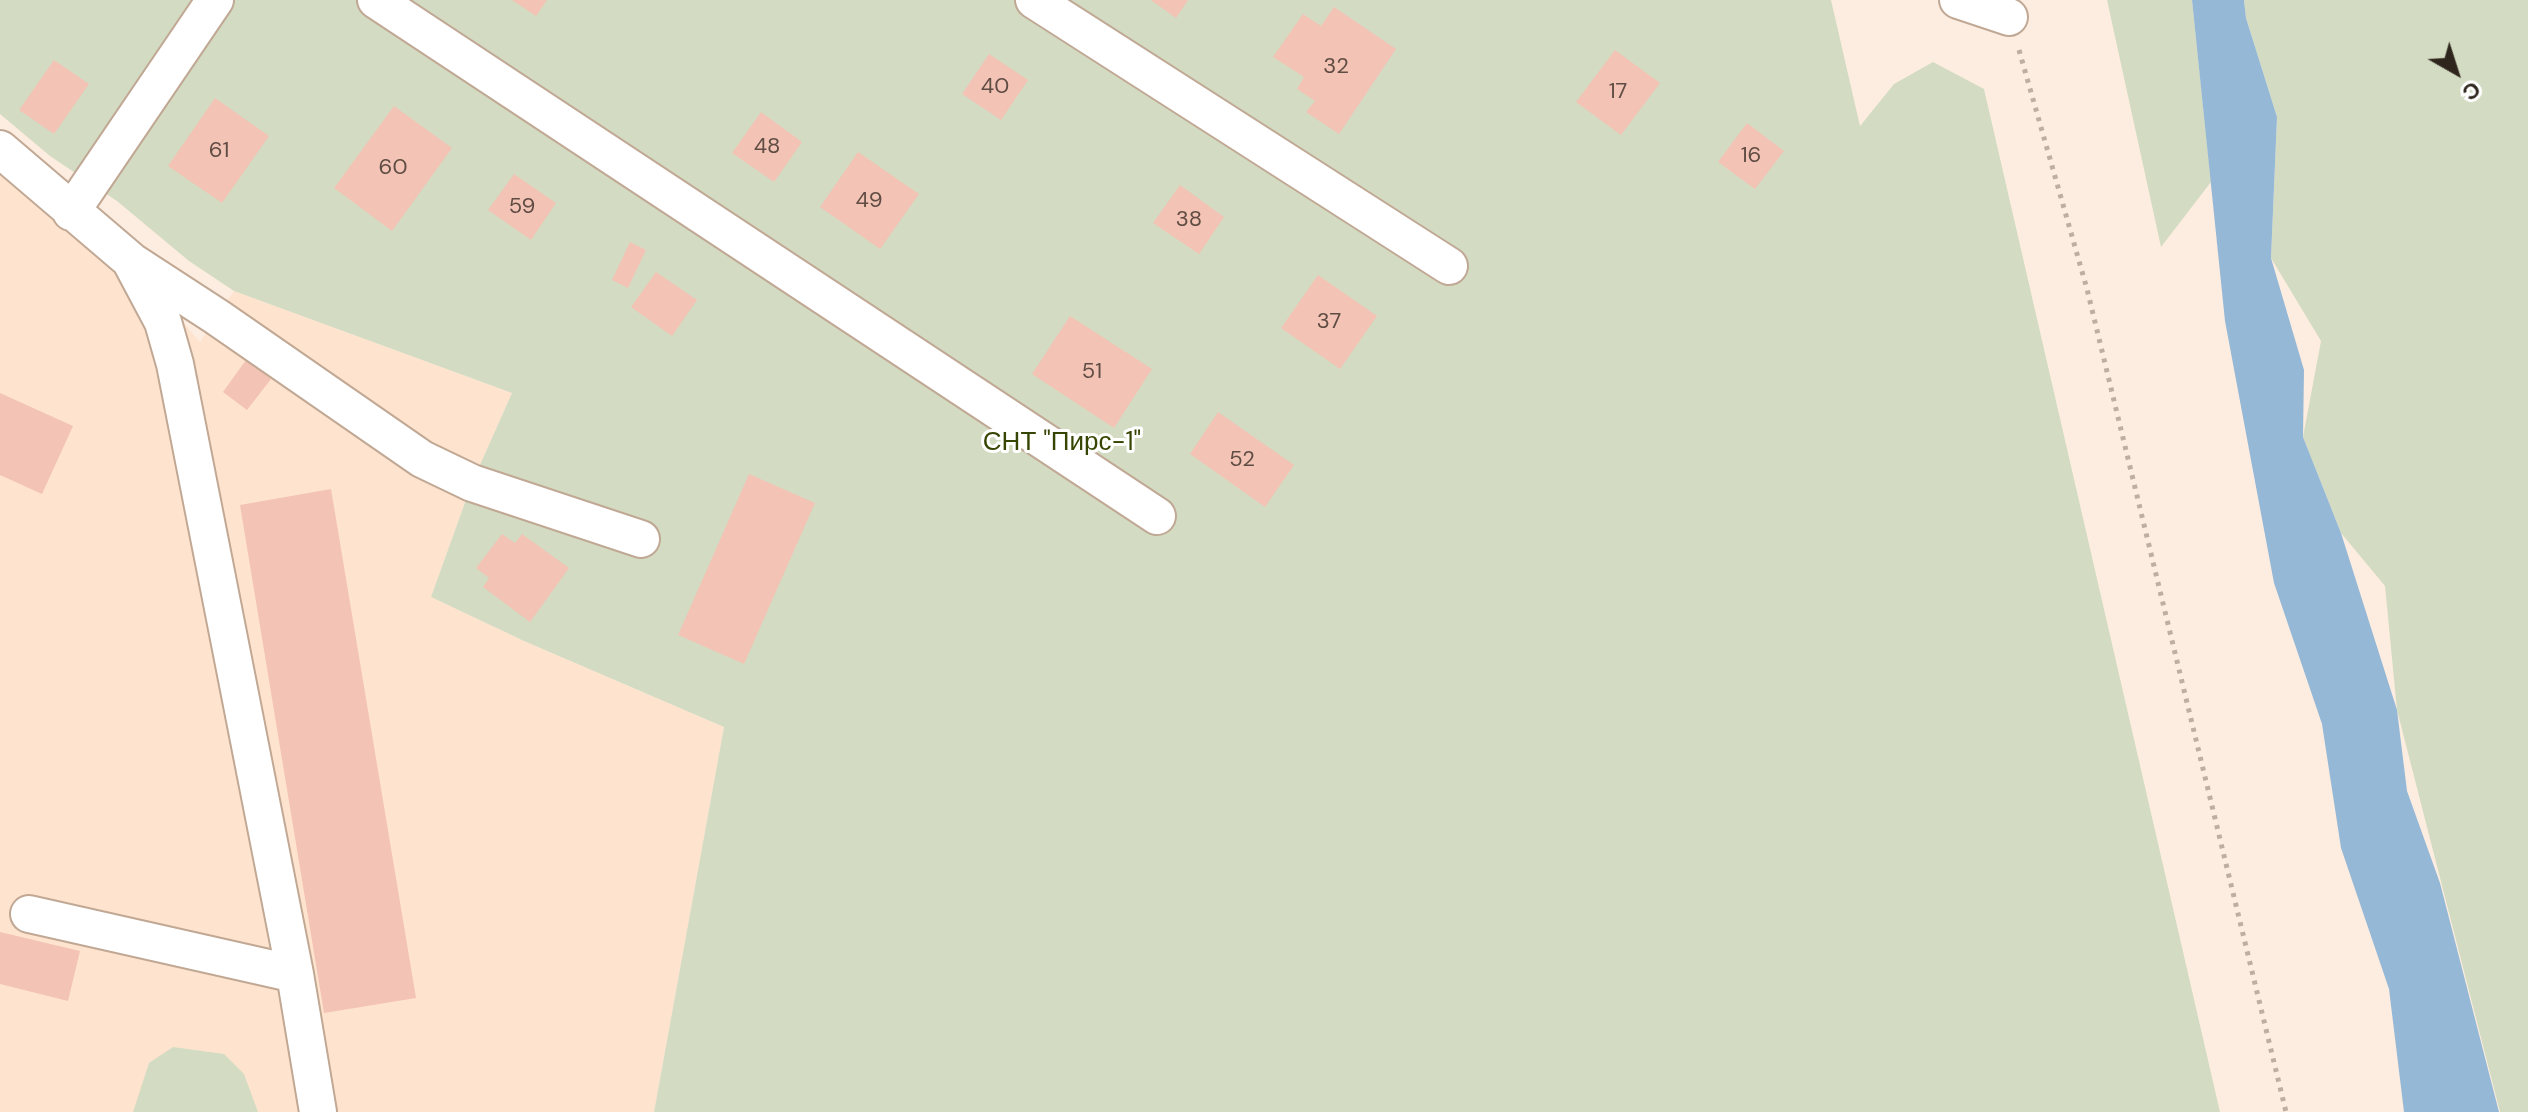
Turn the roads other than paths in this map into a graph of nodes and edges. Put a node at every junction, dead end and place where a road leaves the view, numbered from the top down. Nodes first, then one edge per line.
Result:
1 (215, 0) edge
2 (376, 0) edge
3 (1034, 0) edge
4 (1958, 0) edge
5 (2009, 17) road end
6 (0, 149) edge
7 (71, 212) junction
8 (130, 260) junction
9 (1449, 266) dead end
10 (1157, 516) dead end
11 (641, 539) dead end
12 (29, 914) dead end
13 (295, 974) junction
14 (318, 1112) edge

1 - 7 lane
2 - 10 lane
3 - 9 lane
4 - 5 lane
6 - 7 lane
7 - 8 lane
8 - 11 lane
8 - 13 lane
12 - 13 lane
13 - 14 lane

